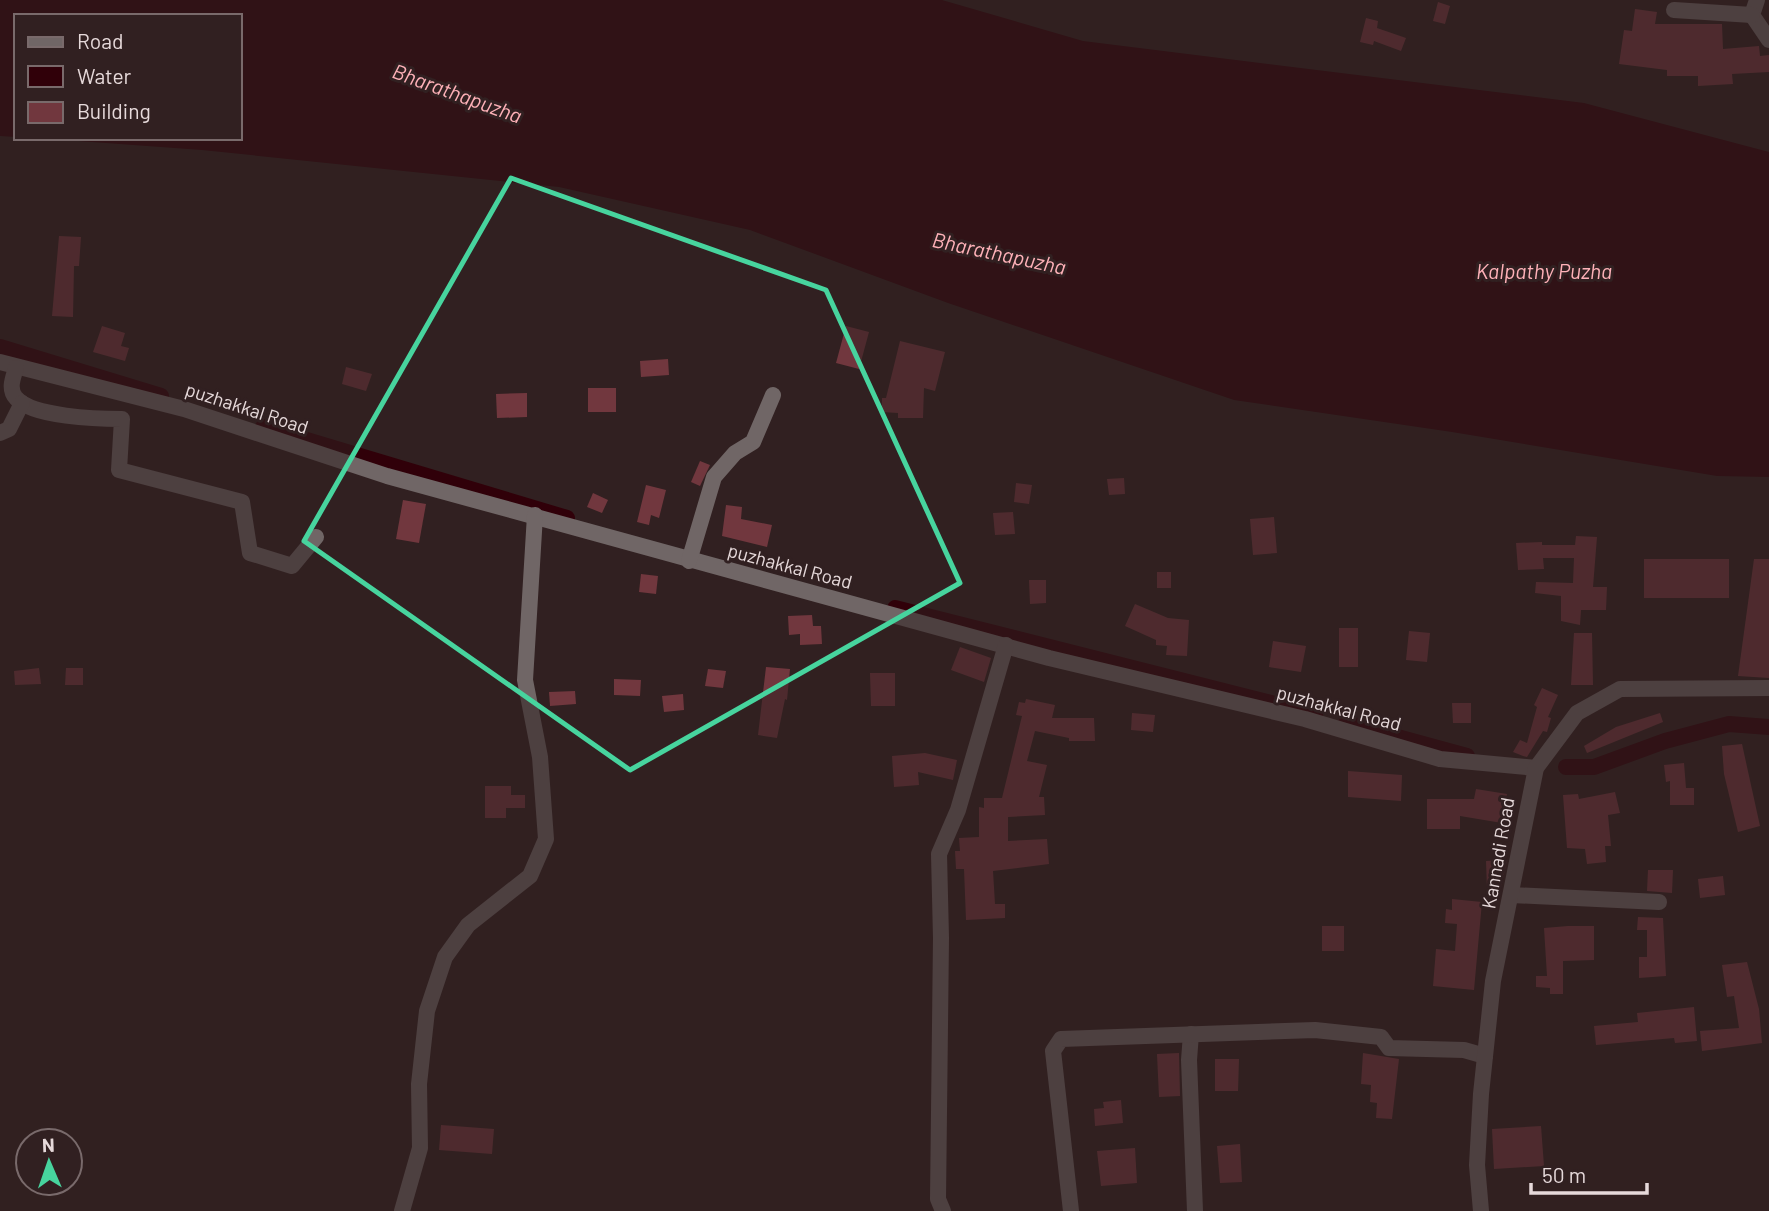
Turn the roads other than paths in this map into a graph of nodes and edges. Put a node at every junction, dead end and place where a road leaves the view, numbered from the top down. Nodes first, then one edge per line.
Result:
1 (1754, 8) edge
2 (1674, 10) dead end
3 (1769, 40) edge
4 (8, 365) edge
5 (773, 395) dead end
6 (22, 403) junction
7 (0, 433) edge
8 (535, 515) junction
9 (316, 537) dead end
10 (689, 560) junction
11 (1006, 645) junction
12 (1769, 688) edge
13 (1536, 768) junction
14 (1512, 895) junction
15 (1659, 902) dead end
16 (1191, 1034) junction
17 (1485, 1056) junction
18 (402, 1211) edge
19 (943, 1211) edge
20 (1072, 1211) edge
21 (1195, 1211) edge
22 (1481, 1211) edge

1 - 2 street
1 - 3 street
4 - 6 street
4 - 8 street, puzhakkal Road
5 - 10 street
6 - 7 street
6 - 9 street
8 - 10 street, puzhakkal Road
8 - 18 street
10 - 11 street, puzhakkal Road
11 - 13 street, puzhakkal Road
11 - 19 street
12 - 13 street, Kannadi Road
13 - 14 street, Kannadi Road
14 - 15 street
14 - 17 street, Kannadi Road
16 - 17 street
16 - 20 street
16 - 21 street
17 - 22 street, Kannadi Road

